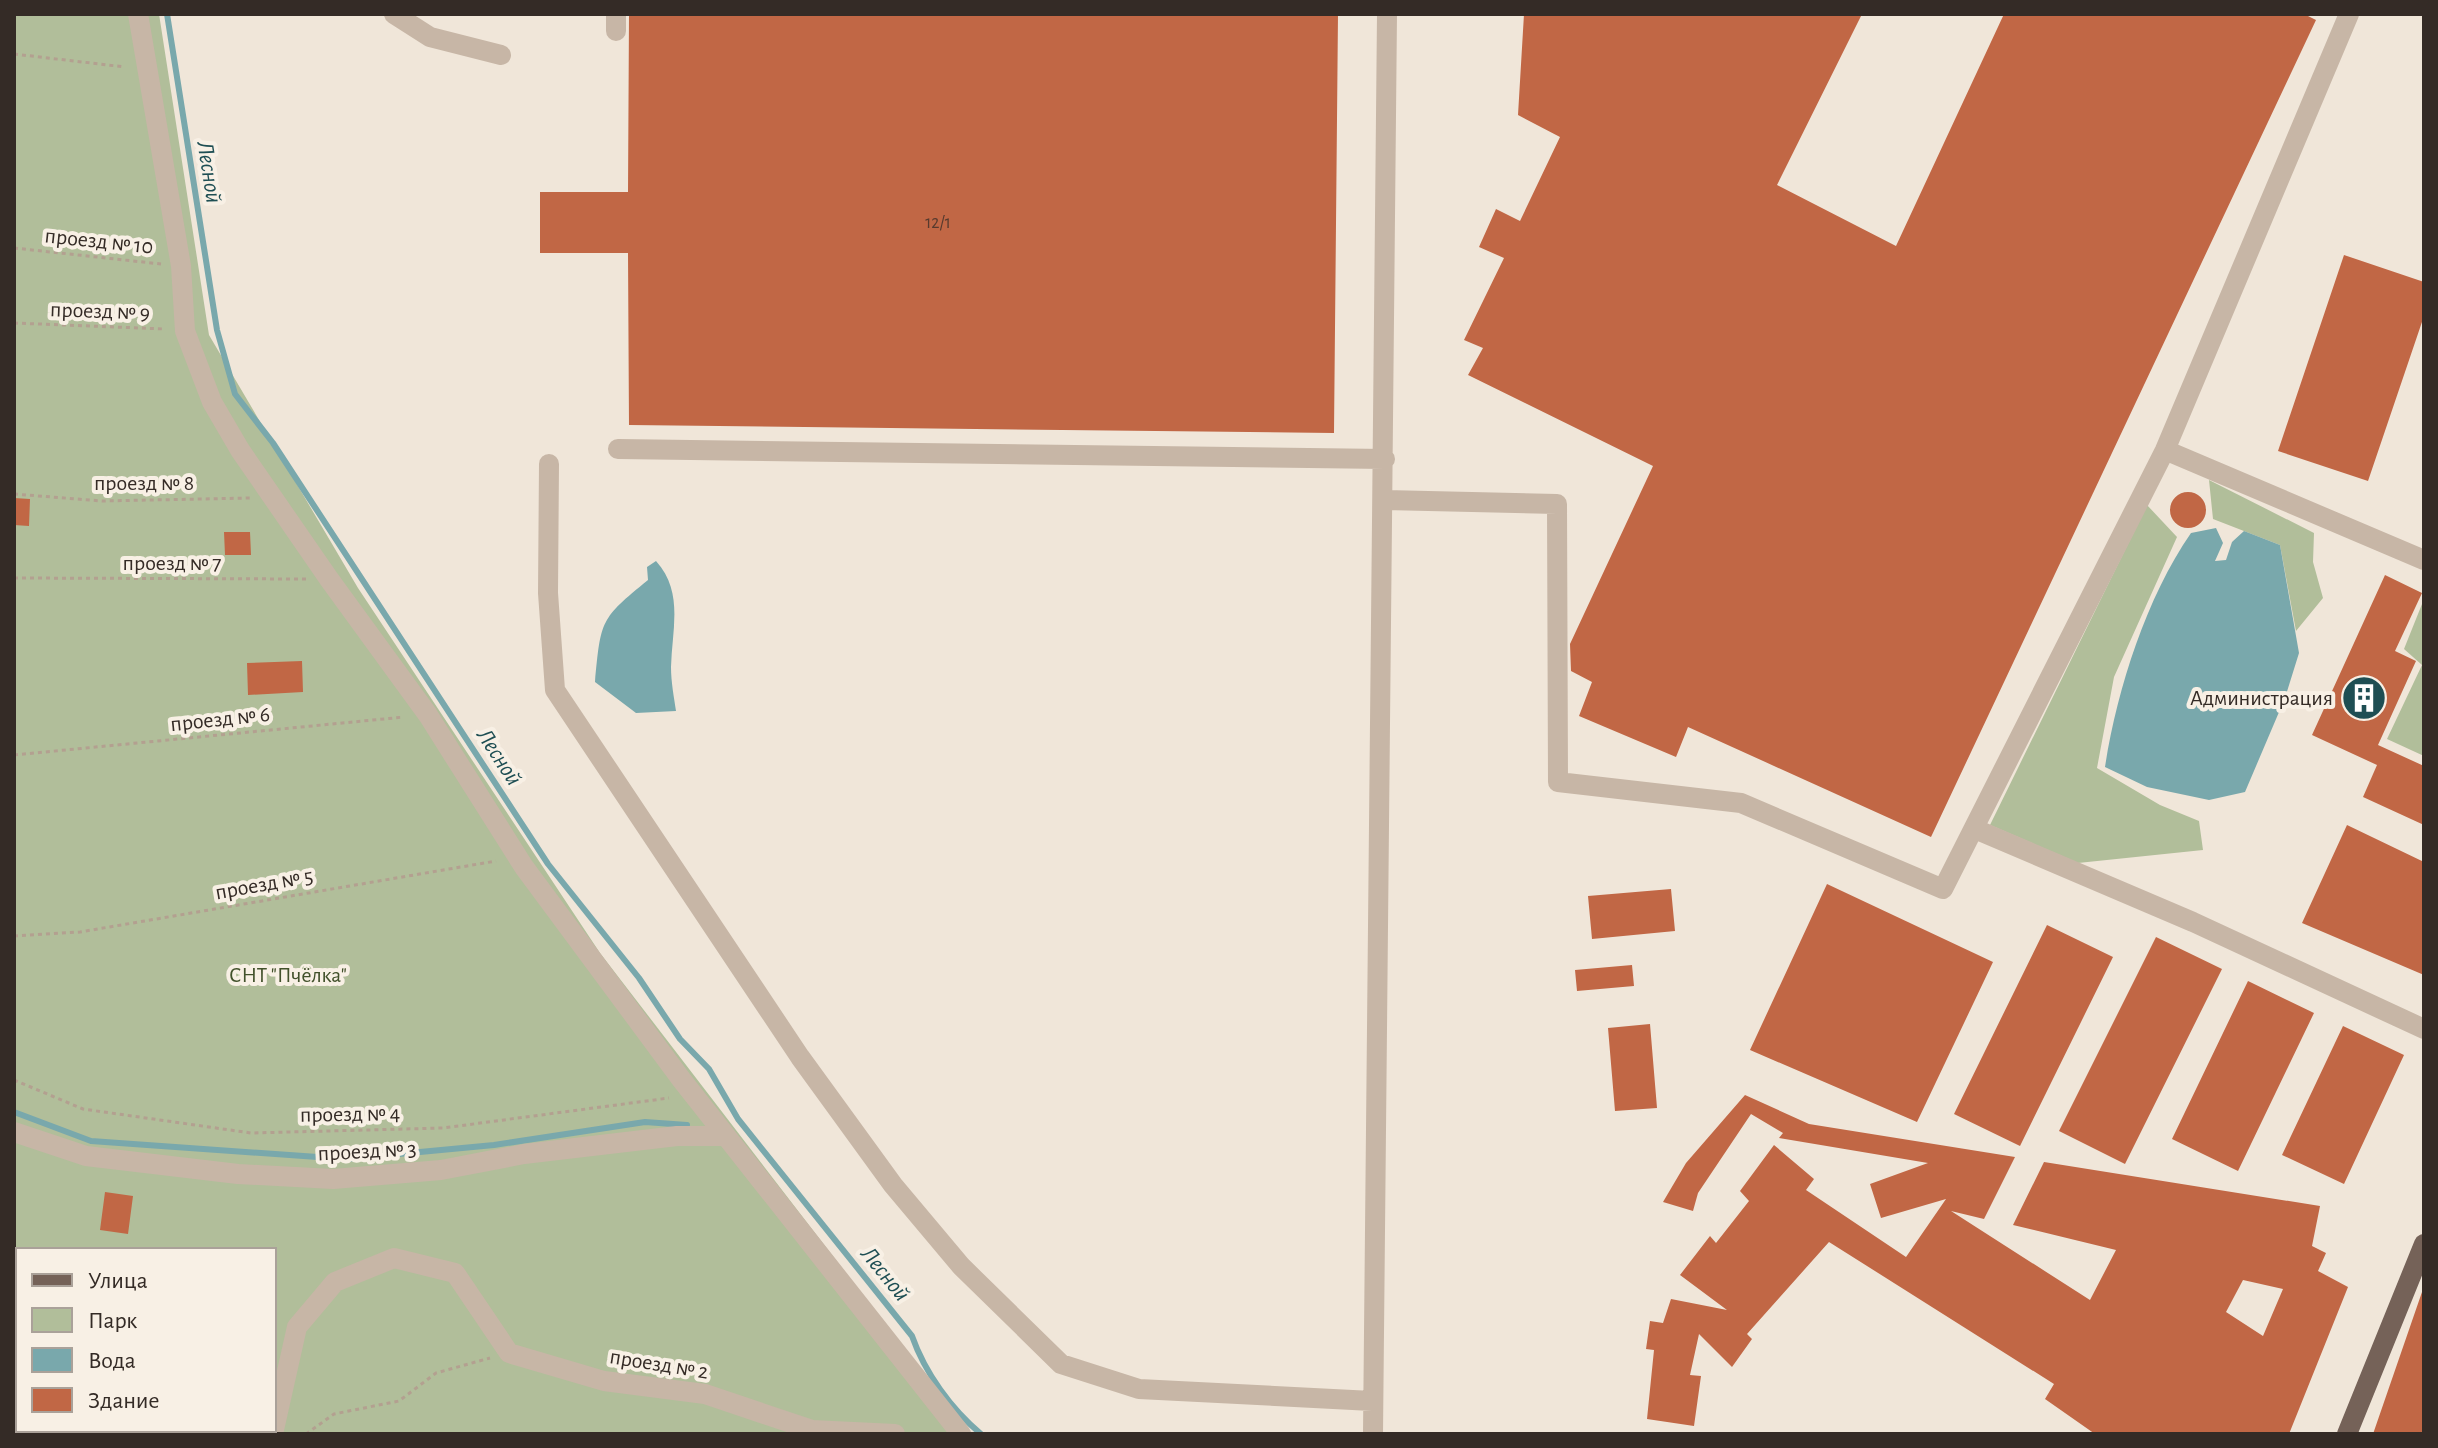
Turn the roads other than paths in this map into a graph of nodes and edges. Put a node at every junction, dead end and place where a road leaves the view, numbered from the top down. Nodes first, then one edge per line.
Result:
1 (138, 14) edge
2 (394, 14) edge
3 (1387, 14) edge
4 (2349, 14) edge
5 (501, 55) dead end
6 (618, 449) dead end
7 (2165, 450) junction
8 (1385, 459) junction
9 (549, 464) dead end
10 (1385, 500) junction
11 (2424, 560) edge
12 (1975, 829) junction
13 (2424, 1029) edge
14 (14, 1132) edge
15 (725, 1136) junction
16 (2424, 1244) edge
17 (1372, 1401) junction
18 (276, 1421) edge
19 (895, 1434) edge
20 (961, 1434) edge
21 (1373, 1434) edge
22 (2347, 1434) edge

1 - 15 street
2 - 5 street
3 - 8 street
4 - 7 street
6 - 8 street
7 - 11 street
7 - 12 street
8 - 10 street
9 - 17 street
10 - 12 street
10 - 17 street
12 - 13 street
14 - 15 street, проезд № 3
15 - 20 street
16 - 22 main road
17 - 21 street
18 - 19 street, проезд № 2

